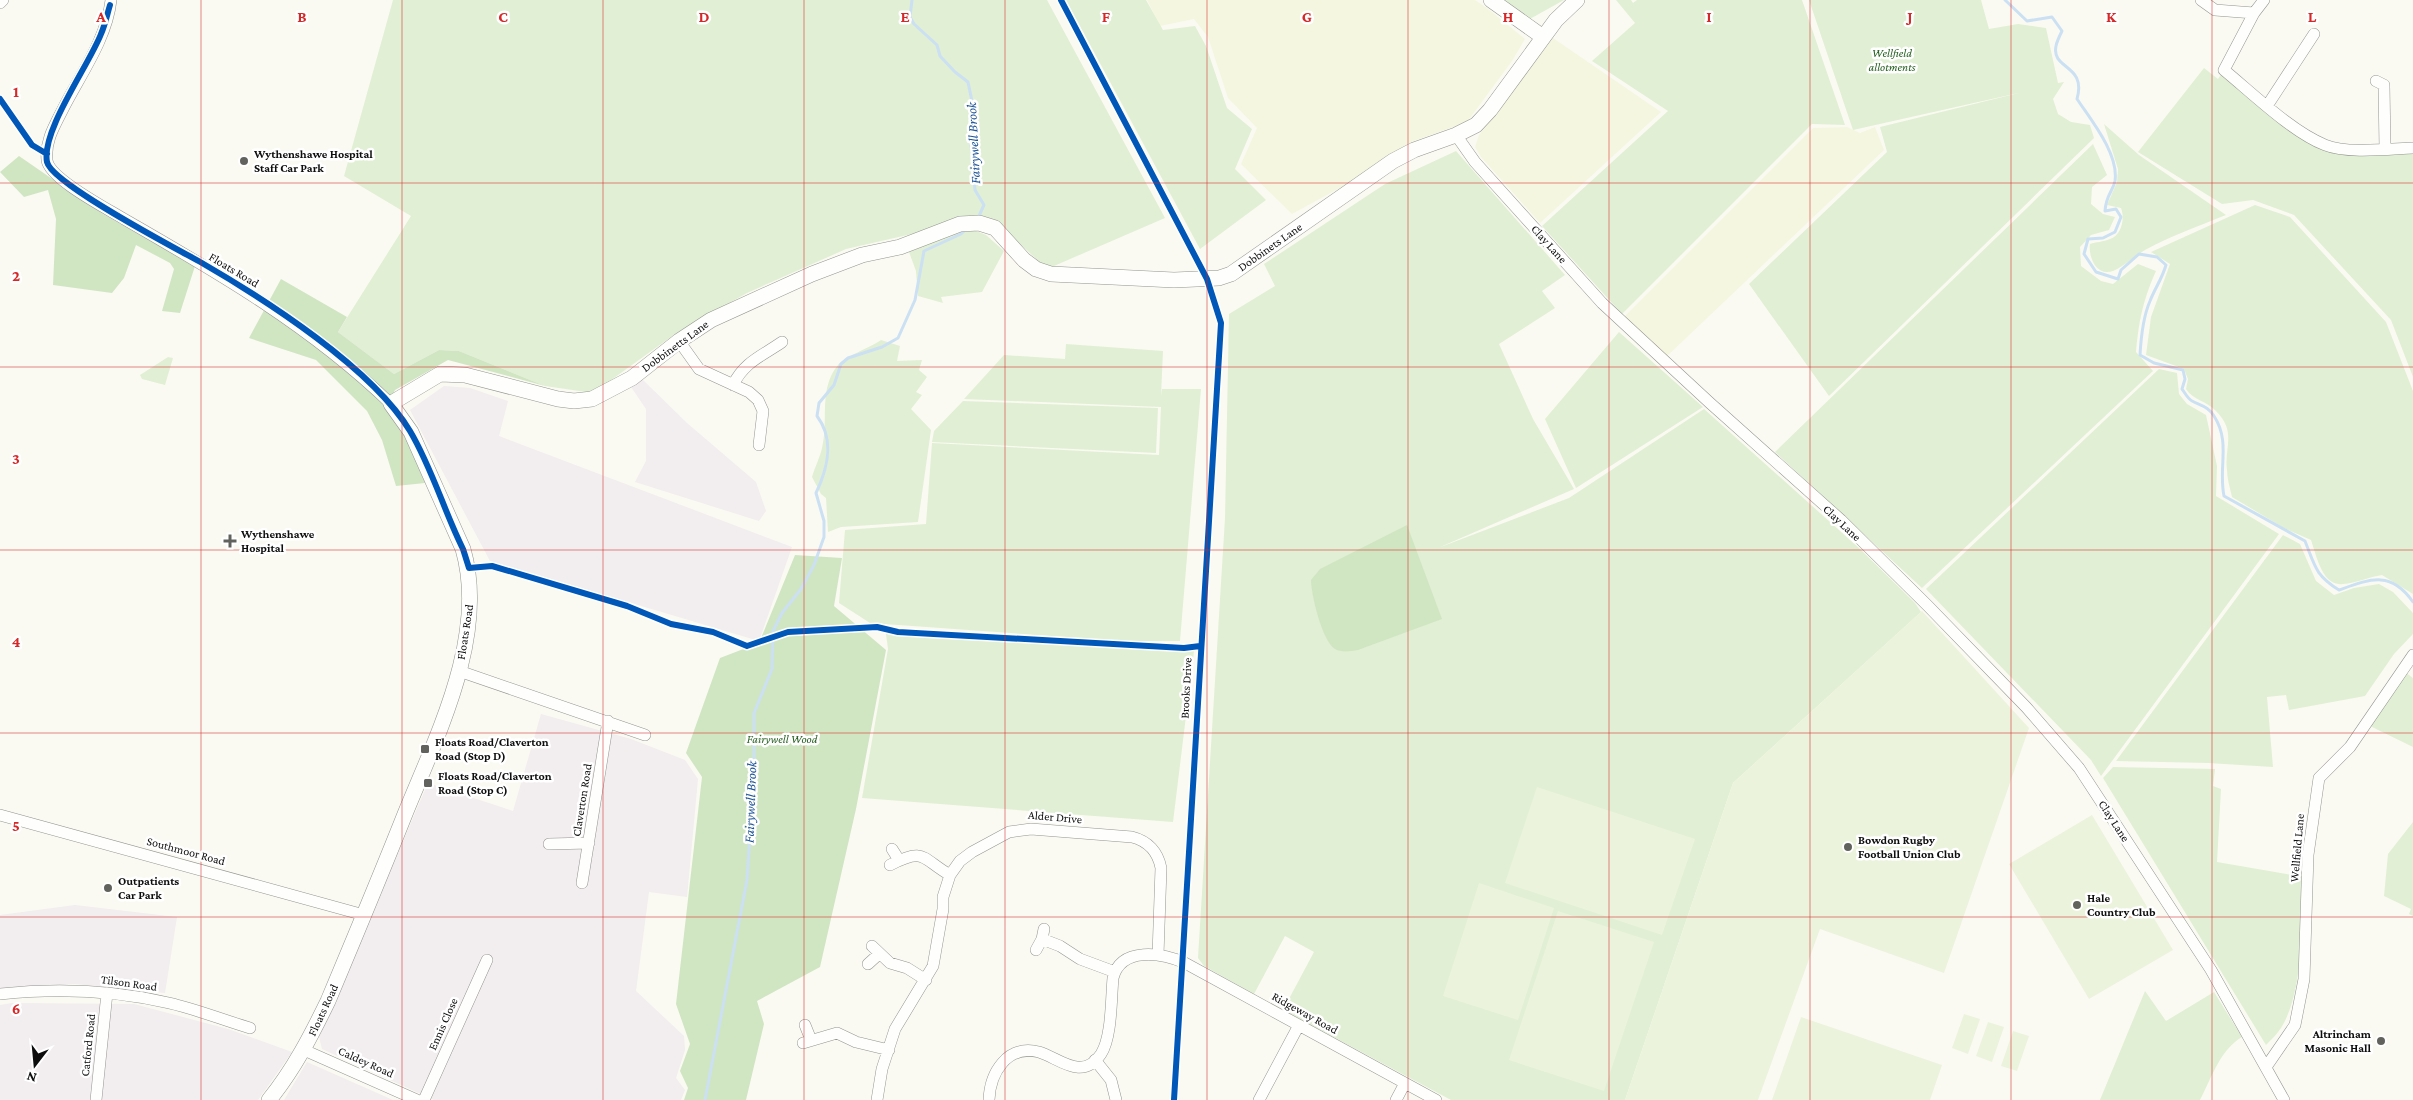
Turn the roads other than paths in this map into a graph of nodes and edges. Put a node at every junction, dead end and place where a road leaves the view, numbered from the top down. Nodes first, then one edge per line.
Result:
1 (3, 0) edge
2 (1491, 0) edge
3 (1577, 0) edge
4 (2201, 0) edge
5 (2264, 0) edge
6 (110, 2) edge
7 (0, 3) edge
8 (2254, 13) junction
9 (2314, 34) dead end
10 (1544, 37) junction
11 (2376, 81) dead end
12 (2267, 106) junction
13 (1456, 135) junction
14 (2413, 148) edge
15 (2385, 149) junction
16 (960, 224) joint
17 (679, 341) junction
18 (782, 342) dead end
19 (733, 385) junction
20 (391, 404) junction
21 (759, 445) dead end
22 (2413, 655) edge
23 (459, 672) junction
24 (608, 721) junction
25 (645, 735) dead end
26 (0, 815) edge
27 (589, 843) junction
28 (550, 844) dead end
29 (892, 849) dead end
30 (950, 875) junction
31 (582, 882) dead end
32 (364, 914) junction
33 (1036, 950) dead end
34 (1158, 955) junction
35 (487, 960) dead end
36 (868, 964) dead end
37 (1115, 972) junction
38 (926, 980) junction
39 (107, 993) junction
40 (0, 994) edge
41 (806, 1025) dead end
42 (1300, 1025) junction
43 (250, 1028) dead end
44 (304, 1050) junction
45 (888, 1050) junction
46 (1095, 1060) junction
47 (2266, 1067) junction
48 (1405, 1083) junction
49 (96, 1100) edge
50 (269, 1100) edge
51 (417, 1100) edge
52 (424, 1100) edge
53 (877, 1100) edge
54 (989, 1100) edge
55 (1116, 1100) edge
56 (1259, 1100) edge
57 (1396, 1100) edge
58 (1436, 1100) edge
59 (2284, 1100) edge

1 - 7 street
2 - 10 street
3 - 10 street
4 - 8 street
5 - 8 street
6 - 20 street, Floats Road
8 - 12 street
9 - 12 street
10 - 13 street
11 - 15 street
12 - 15 street
13 - 16 street, Dobbinets Lane
13 - 47 street, Clay Lane
14 - 15 street
16 - 17 street, Dobbinetts Lane
17 - 19 street
17 - 20 street, Dobbinetts Lane
18 - 19 street
19 - 21 street
20 - 23 street, Floats Road
22 - 47 street, Wellfield Lane
23 - 24 street
23 - 32 street, Floats Road
24 - 25 street
24 - 27 street, Claverton Road
26 - 32 street, Southmoor Road
27 - 28 street
27 - 31 street, Claverton Road
29 - 30 street
30 - 34 street, Alder Drive
30 - 38 street, Alder Drive
32 - 44 street, Floats Road
33 - 37 street
34 - 37 street
34 - 42 street, Ridgeway Road
35 - 52 street, Ennis Close
36 - 38 street
37 - 46 street
38 - 45 street, Alder Drive
39 - 40 street, Tilson Road
39 - 43 street, Tilson Road
39 - 49 street, Catford Road
41 - 45 street
42 - 48 street, Ridgeway Road
42 - 56 street
44 - 50 street, Floats Road
44 - 51 street, Caldey Road
45 - 53 street, Alder Drive
46 - 54 street
46 - 55 street
47 - 59 street, Clay Lane
48 - 57 street
48 - 58 street, Ridgeway Road

